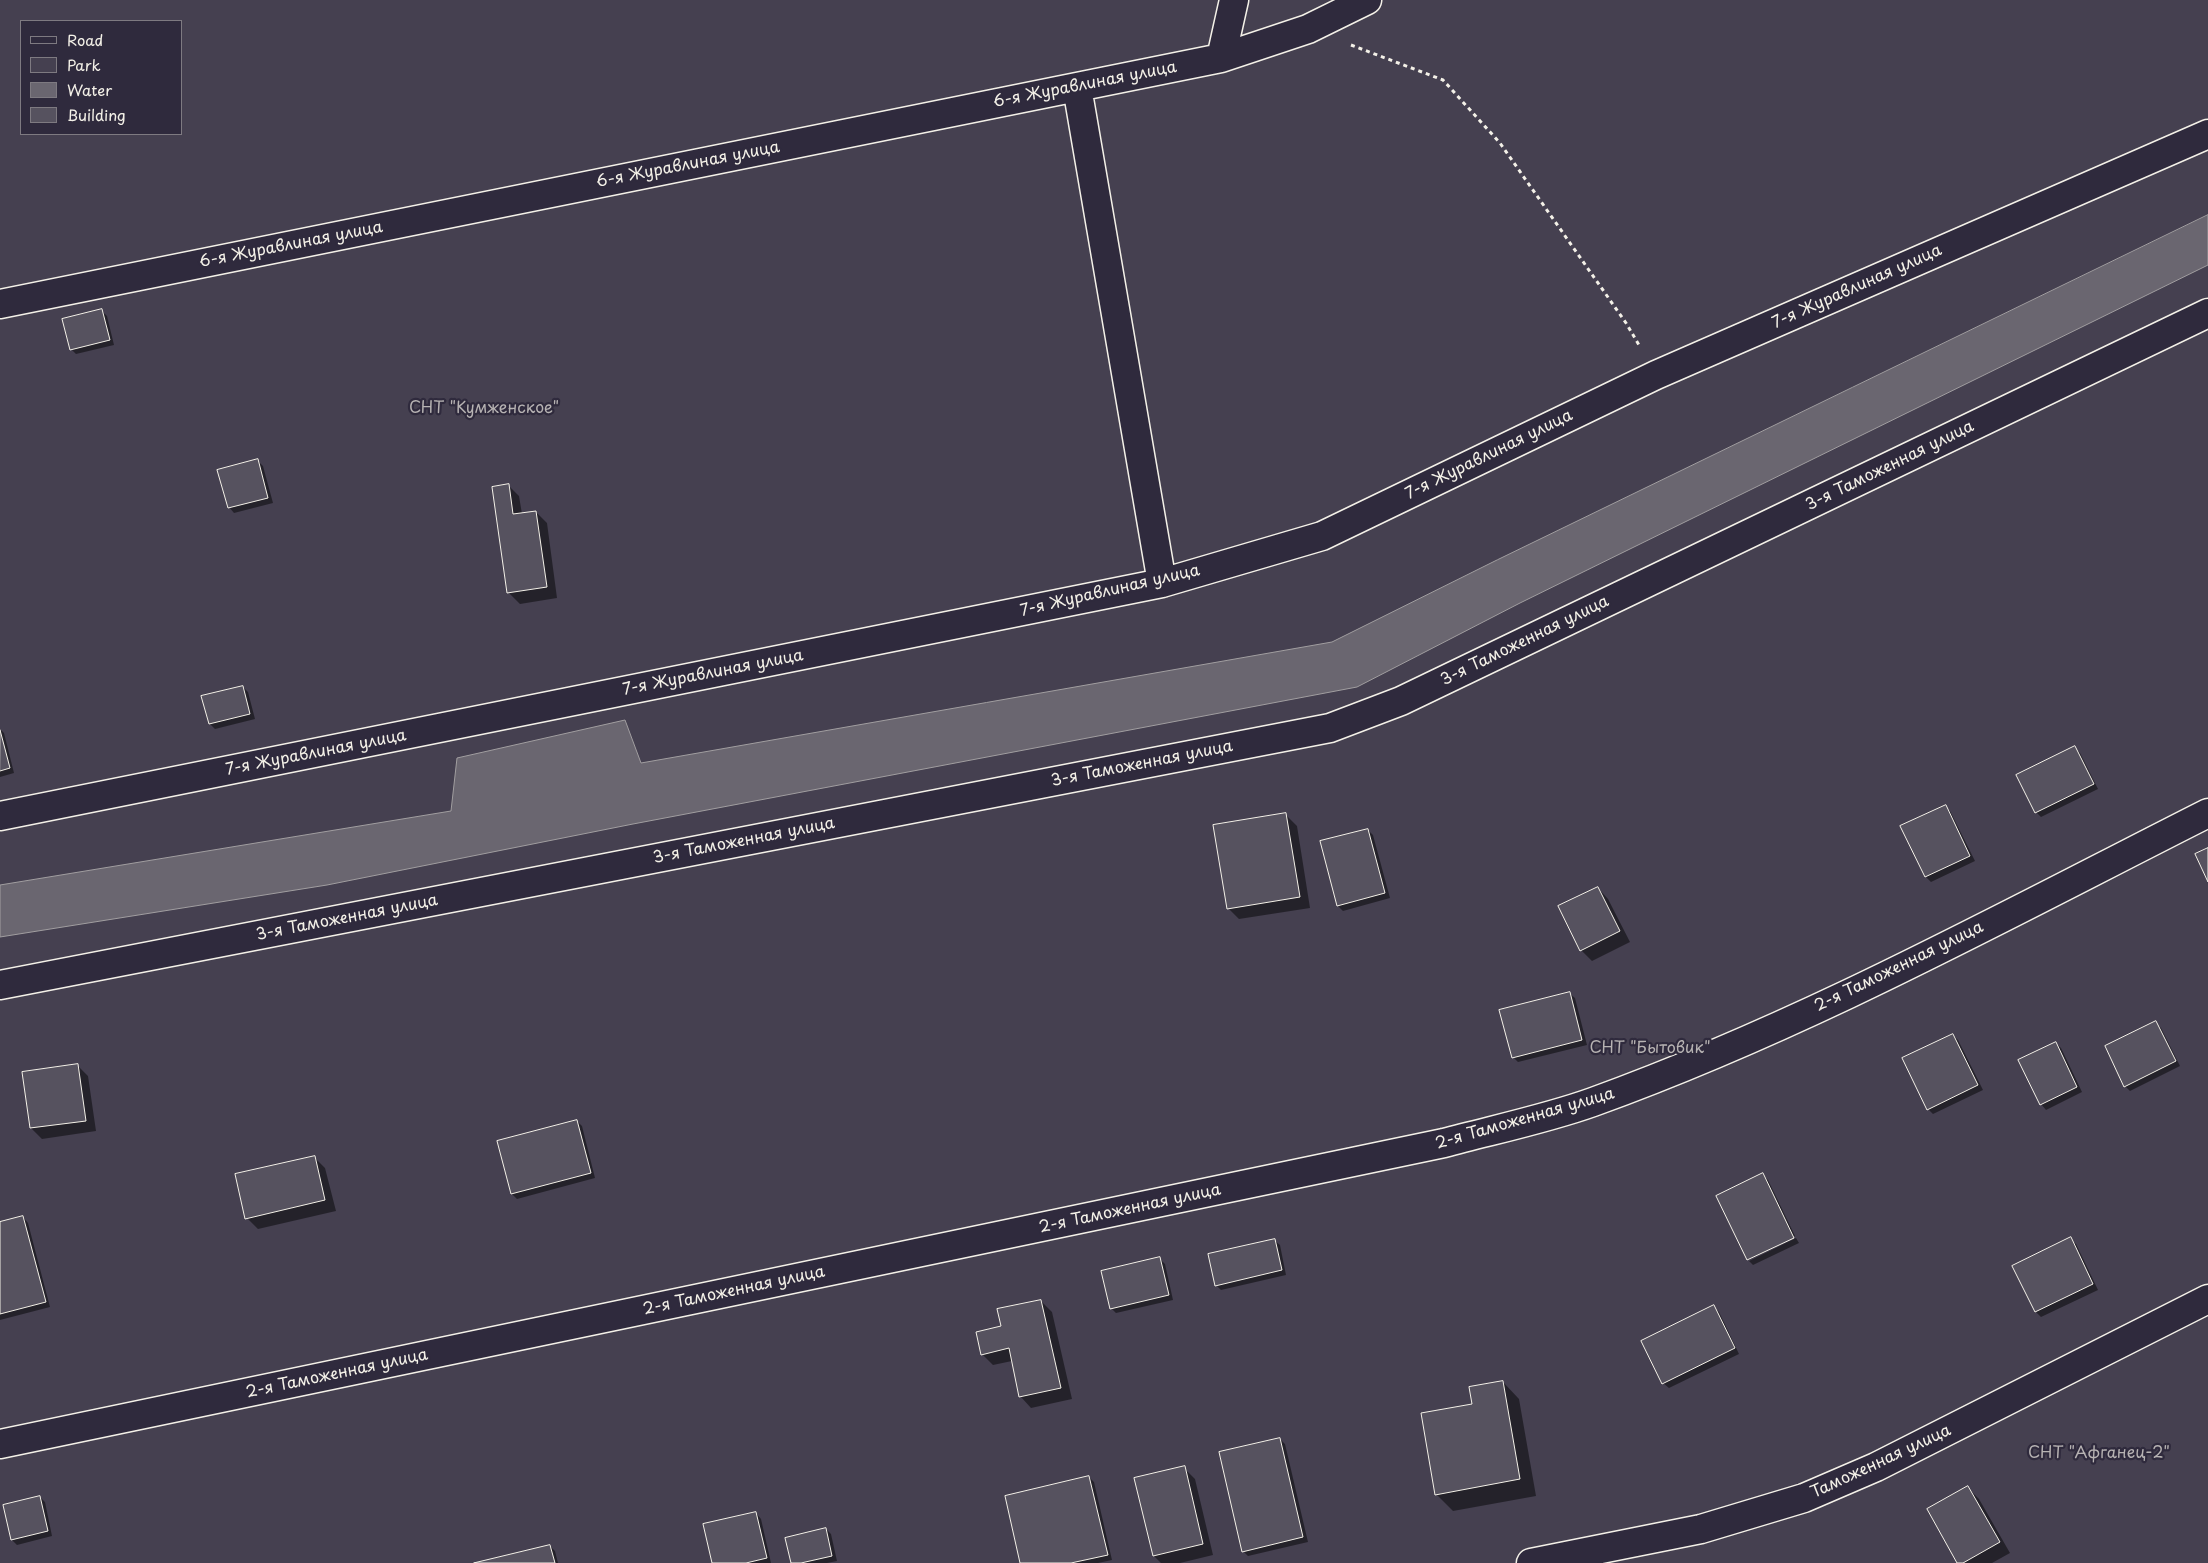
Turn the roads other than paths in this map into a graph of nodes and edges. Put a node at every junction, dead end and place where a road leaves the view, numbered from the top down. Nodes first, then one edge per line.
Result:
1 (1234, 0) edge
2 (1368, 0) edge
3 (1221, 58) junction
4 (1077, 87) junction
5 (2208, 134) edge
6 (0, 304) edge
7 (2208, 313) edge
8 (1162, 583) junction
9 (2208, 813) edge
10 (0, 816) edge
11 (0, 985) edge
12 (2208, 1299) edge
13 (0, 1444) edge
14 (1531, 1563) edge

1 - 3 street
2 - 3 street, 6-я Журавлиная улица
3 - 4 street, 6-я Журавлиная улица
4 - 6 street, 6-я Журавлиная улица
4 - 8 street
5 - 8 street, 7-я Журавлиная улица
7 - 11 street, 3-я Таможенная улица
8 - 10 street, 7-я Журавлиная улица
9 - 13 street, 2-я Таможенная улица
12 - 14 street, Таможенная улица

